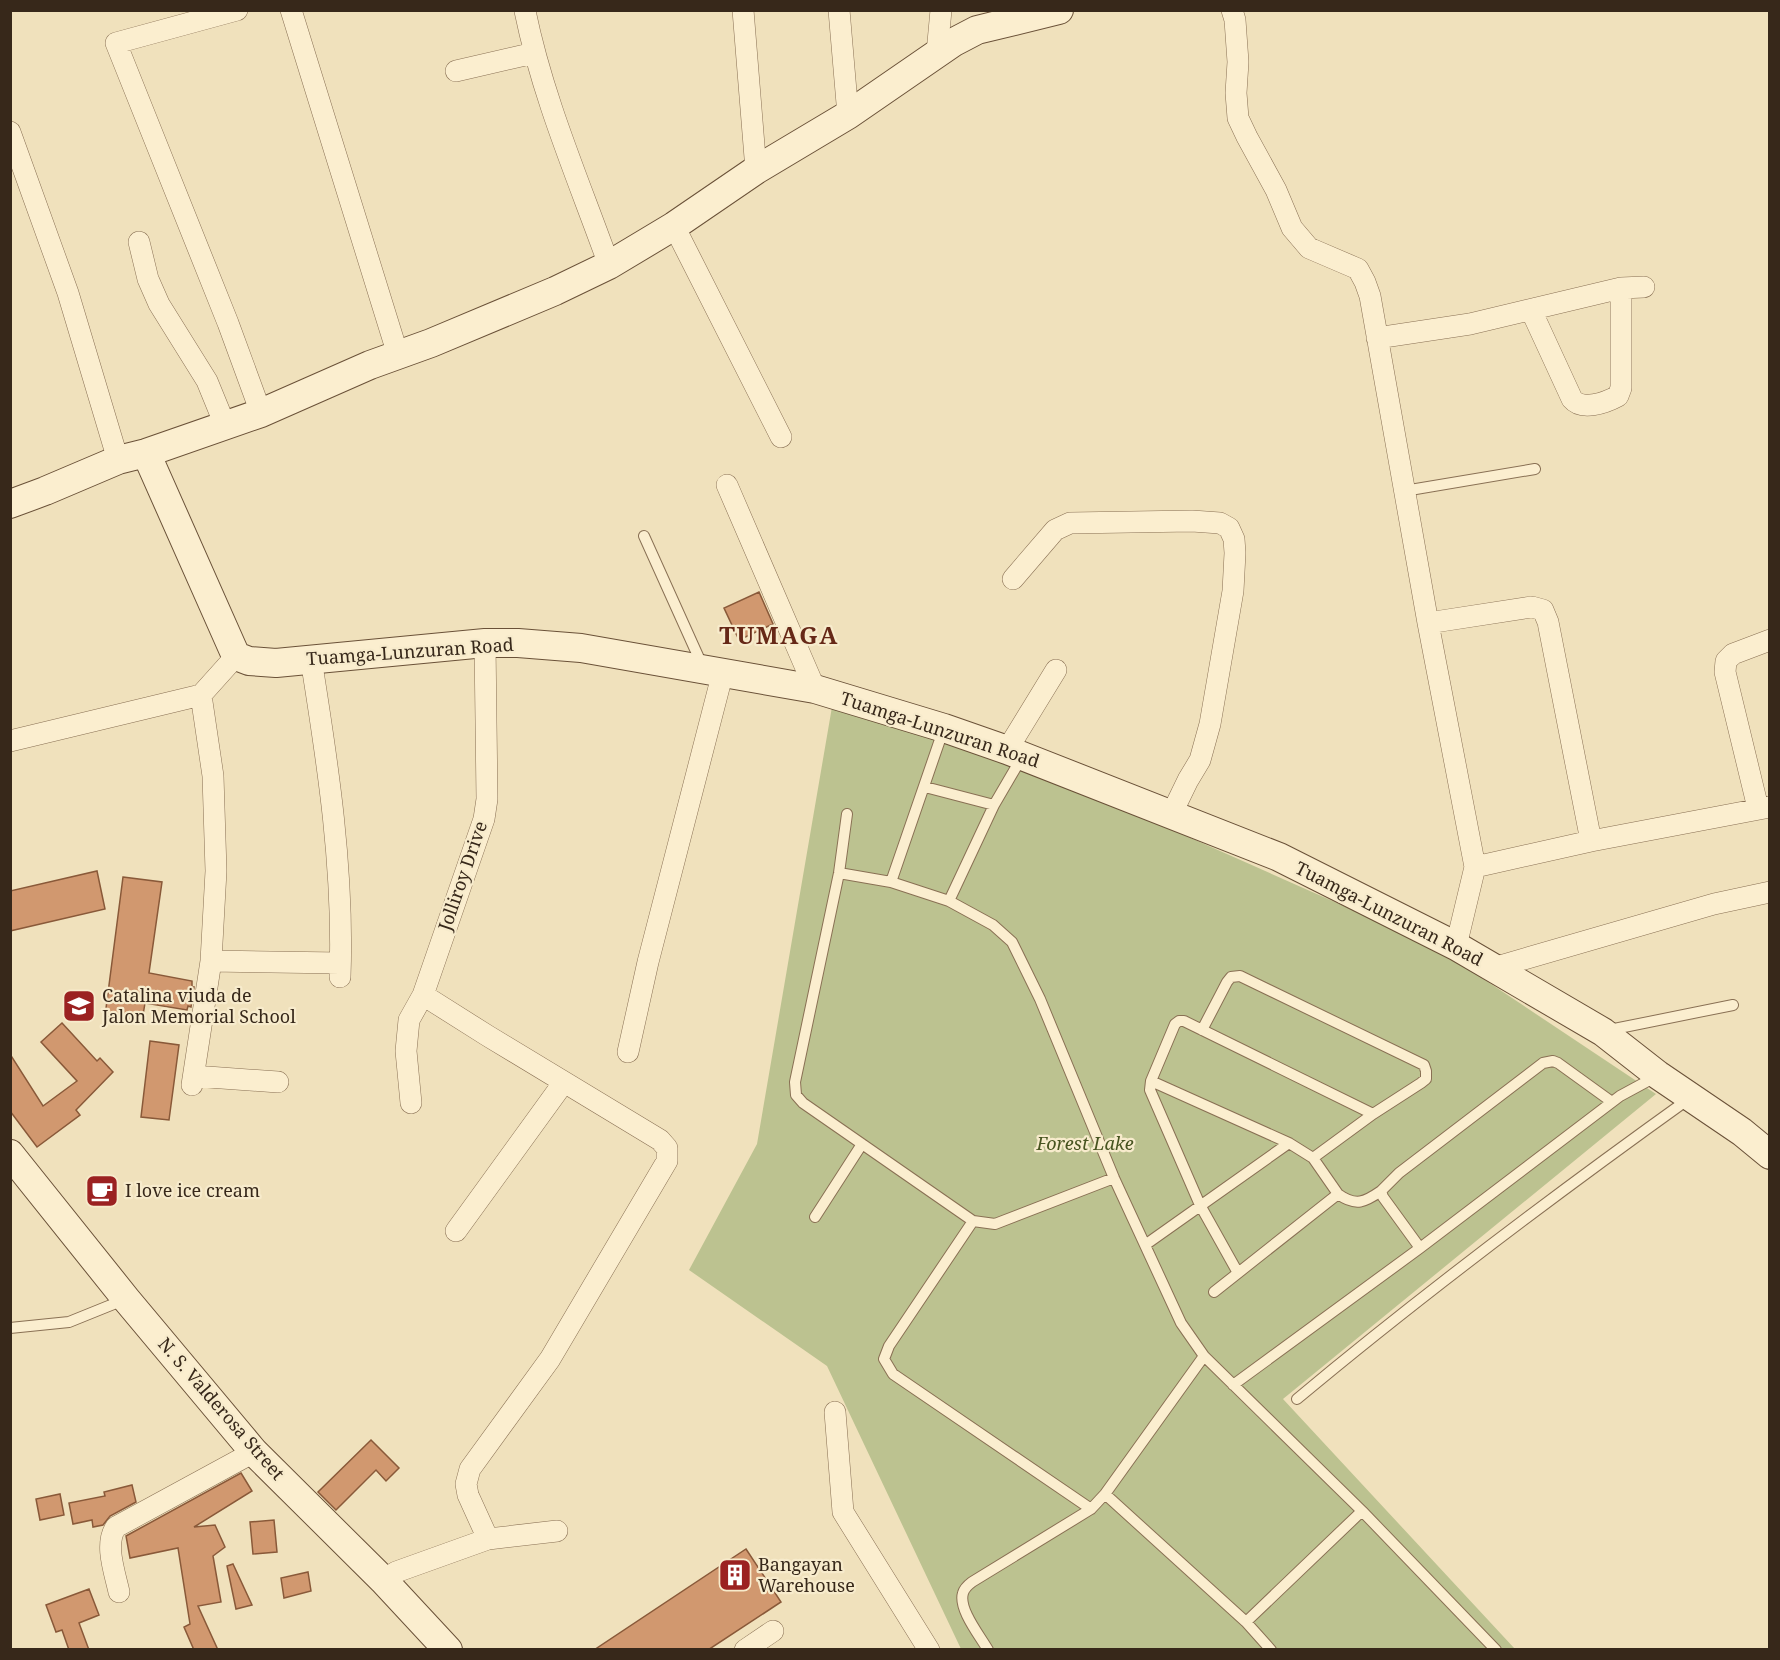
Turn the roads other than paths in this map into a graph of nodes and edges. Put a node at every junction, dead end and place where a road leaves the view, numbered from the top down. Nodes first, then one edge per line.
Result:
1 (237, 10) edge
2 (291, 10) edge
3 (743, 10) edge
4 (839, 10) edge
5 (941, 10) edge
6 (1059, 10) edge
7 (1232, 10) edge
8 (525, 11) edge
9 (987, 20) edge
10 (534, 53) junction
11 (937, 53) junction
12 (456, 71) dead end
13 (848, 115) junction
14 (10, 132) edge
15 (756, 170) junction
16 (674, 226) junction
17 (139, 242) dead end
18 (609, 265) junction
19 (1644, 287) dead end
20 (1621, 288) junction
21 (1531, 310) junction
22 (1377, 338) junction
23 (398, 355) junction
24 (261, 413) junction
25 (225, 425) junction
26 (781, 436) dead end
27 (132, 457) junction
28 (1535, 470) dead end
29 (727, 485) dead end
30 (1404, 491) junction
31 (10, 504) edge
32 (644, 536) dead end
33 (1013, 579) dead end
34 (1428, 622) junction
35 (1770, 640) edge
36 (485, 642) junction
37 (236, 656) junction
38 (311, 659) junction
39 (714, 670) junction
40 (1056, 670) dead end
41 (815, 689) junction
42 (201, 695) junction
43 (944, 728) junction
44 (10, 741) edge
45 (1015, 753) junction
46 (925, 787) junction
47 (994, 805) junction
48 (1764, 808) edge
49 (847, 814) dead end
50 (1171, 815) junction
51 (1591, 841) junction
52 (1474, 867) junction
53 (839, 873) junction
54 (891, 882) junction
55 (1770, 892) edge
56 (949, 901) junction
57 (1456, 946) junction
58 (211, 961) junction
59 (1493, 968) junction
60 (423, 994) junction
61 (1733, 1005) dead end
62 (1202, 1030) junction
63 (1602, 1032) junction
64 (628, 1052) dead end
65 (1658, 1075) junction
66 (1150, 1081) junction
67 (278, 1082) dead end
68 (564, 1082) junction
69 (1690, 1097) junction
70 (1612, 1102) junction
71 (411, 1103) dead end
72 (1373, 1114) junction
73 (1289, 1143) junction
74 (862, 1144) junction
75 (11, 1155) edge
76 (1770, 1155) edge
77 (1313, 1158) junction
78 (1114, 1178) junction
79 (1381, 1191) junction
80 (1338, 1194) junction
81 (1200, 1204) junction
82 (815, 1217) dead end
83 (973, 1221) junction
84 (456, 1231) dead end
85 (1145, 1245) junction
86 (1420, 1248) junction
87 (1238, 1273) junction
88 (1214, 1292) dead end
89 (126, 1299) junction
90 (10, 1328) edge
91 (1204, 1356) junction
92 (1233, 1385) junction
93 (1297, 1399) dead end
94 (836, 1412) dead end
95 (254, 1452) junction
96 (1105, 1494) junction
97 (1091, 1509) junction
98 (1362, 1511) junction
99 (557, 1531) dead end
100 (488, 1539) junction
101 (383, 1580) junction
102 (119, 1592) dead end
103 (1246, 1622) junction
104 (772, 1631) dead end
105 (448, 1650) edge
106 (745, 1650) edge
107 (929, 1650) edge
108 (988, 1650) edge
109 (1271, 1650) edge
110 (1496, 1650) edge

1 - 24 street
2 - 23 street
3 - 15 street
4 - 13 street
5 - 11 street
6 - 9 street
7 - 22 street
8 - 10 street
9 - 11 street
10 - 12 street
10 - 18 street
11 - 13 street
13 - 15 street
14 - 27 street
15 - 16 street
16 - 18 street
16 - 26 street
17 - 25 street
18 - 23 street
19 - 20 street
20 - 21 street
20 - 21 street
21 - 22 street
22 - 30 street
23 - 24 street
24 - 25 street
25 - 27 street
27 - 31 street
27 - 37 street
28 - 30 lane
29 - 41 street
30 - 34 street
32 - 39 lane
33 - 50 street
34 - 51 street
34 - 52 street
35 - 48 street
36 - 38 street, Tuamga-Lunzuran Road
36 - 39 street, Tuamga-Lunzuran Road
36 - 60 street, Jolliroy Drive
37 - 38 street, Tuamga-Lunzuran Road
37 - 42 street
38 - 58 street
39 - 41 street, Tuamga-Lunzuran Road
39 - 64 street
40 - 45 street
41 - 43 street, Tuamga-Lunzuran Road
42 - 44 street
42 - 58 street
43 - 45 street, Tuamga-Lunzuran Road
43 - 46 lane
45 - 47 lane
45 - 50 street, Tuamga-Lunzuran Road
46 - 47 lane
46 - 54 lane
47 - 56 lane
48 - 51 street
49 - 53 lane
50 - 57 street, Tuamga-Lunzuran Road
51 - 52 street
52 - 57 street
53 - 54 lane
53 - 74 lane
54 - 56 lane
55 - 59 street
56 - 78 lane
57 - 59 street, Tuamga-Lunzuran Road
58 - 67 street
59 - 63 street, Tuamga-Lunzuran Road
60 - 68 street
60 - 71 street, Jolliroy Drive
61 - 63 lane
62 - 66 lane
62 - 72 lane
62 - 72 lane
63 - 65 street, Tuamga-Lunzuran Road
65 - 69 street, Tuamga-Lunzuran Road
65 - 70 lane
66 - 73 lane
66 - 81 lane
68 - 84 street
68 - 100 street
69 - 76 street, Tuamga-Lunzuran Road
69 - 93 lane
70 - 79 lane
70 - 86 lane
72 - 77 lane
73 - 77 lane
73 - 81 lane
74 - 82 lane
74 - 83 lane
75 - 89 street, N. S. Valderosa Street
77 - 80 lane
78 - 83 lane
78 - 85 lane
79 - 80 lane
79 - 86 lane
80 - 87 lane
81 - 85 lane
81 - 87 lane
83 - 97 lane
85 - 91 lane
86 - 92 lane
87 - 88 lane
89 - 90 lane
89 - 95 street, N. S. Valderosa Street
91 - 92 lane
91 - 96 lane
92 - 98 lane
94 - 107 street
95 - 101 street, N. S. Valderosa Street
95 - 102 street
96 - 97 lane
96 - 103 lane
97 - 108 lane
98 - 103 lane
98 - 110 lane
99 - 100 street
100 - 101 street
101 - 105 street, N. S. Valderosa Street
103 - 109 lane
104 - 106 street

